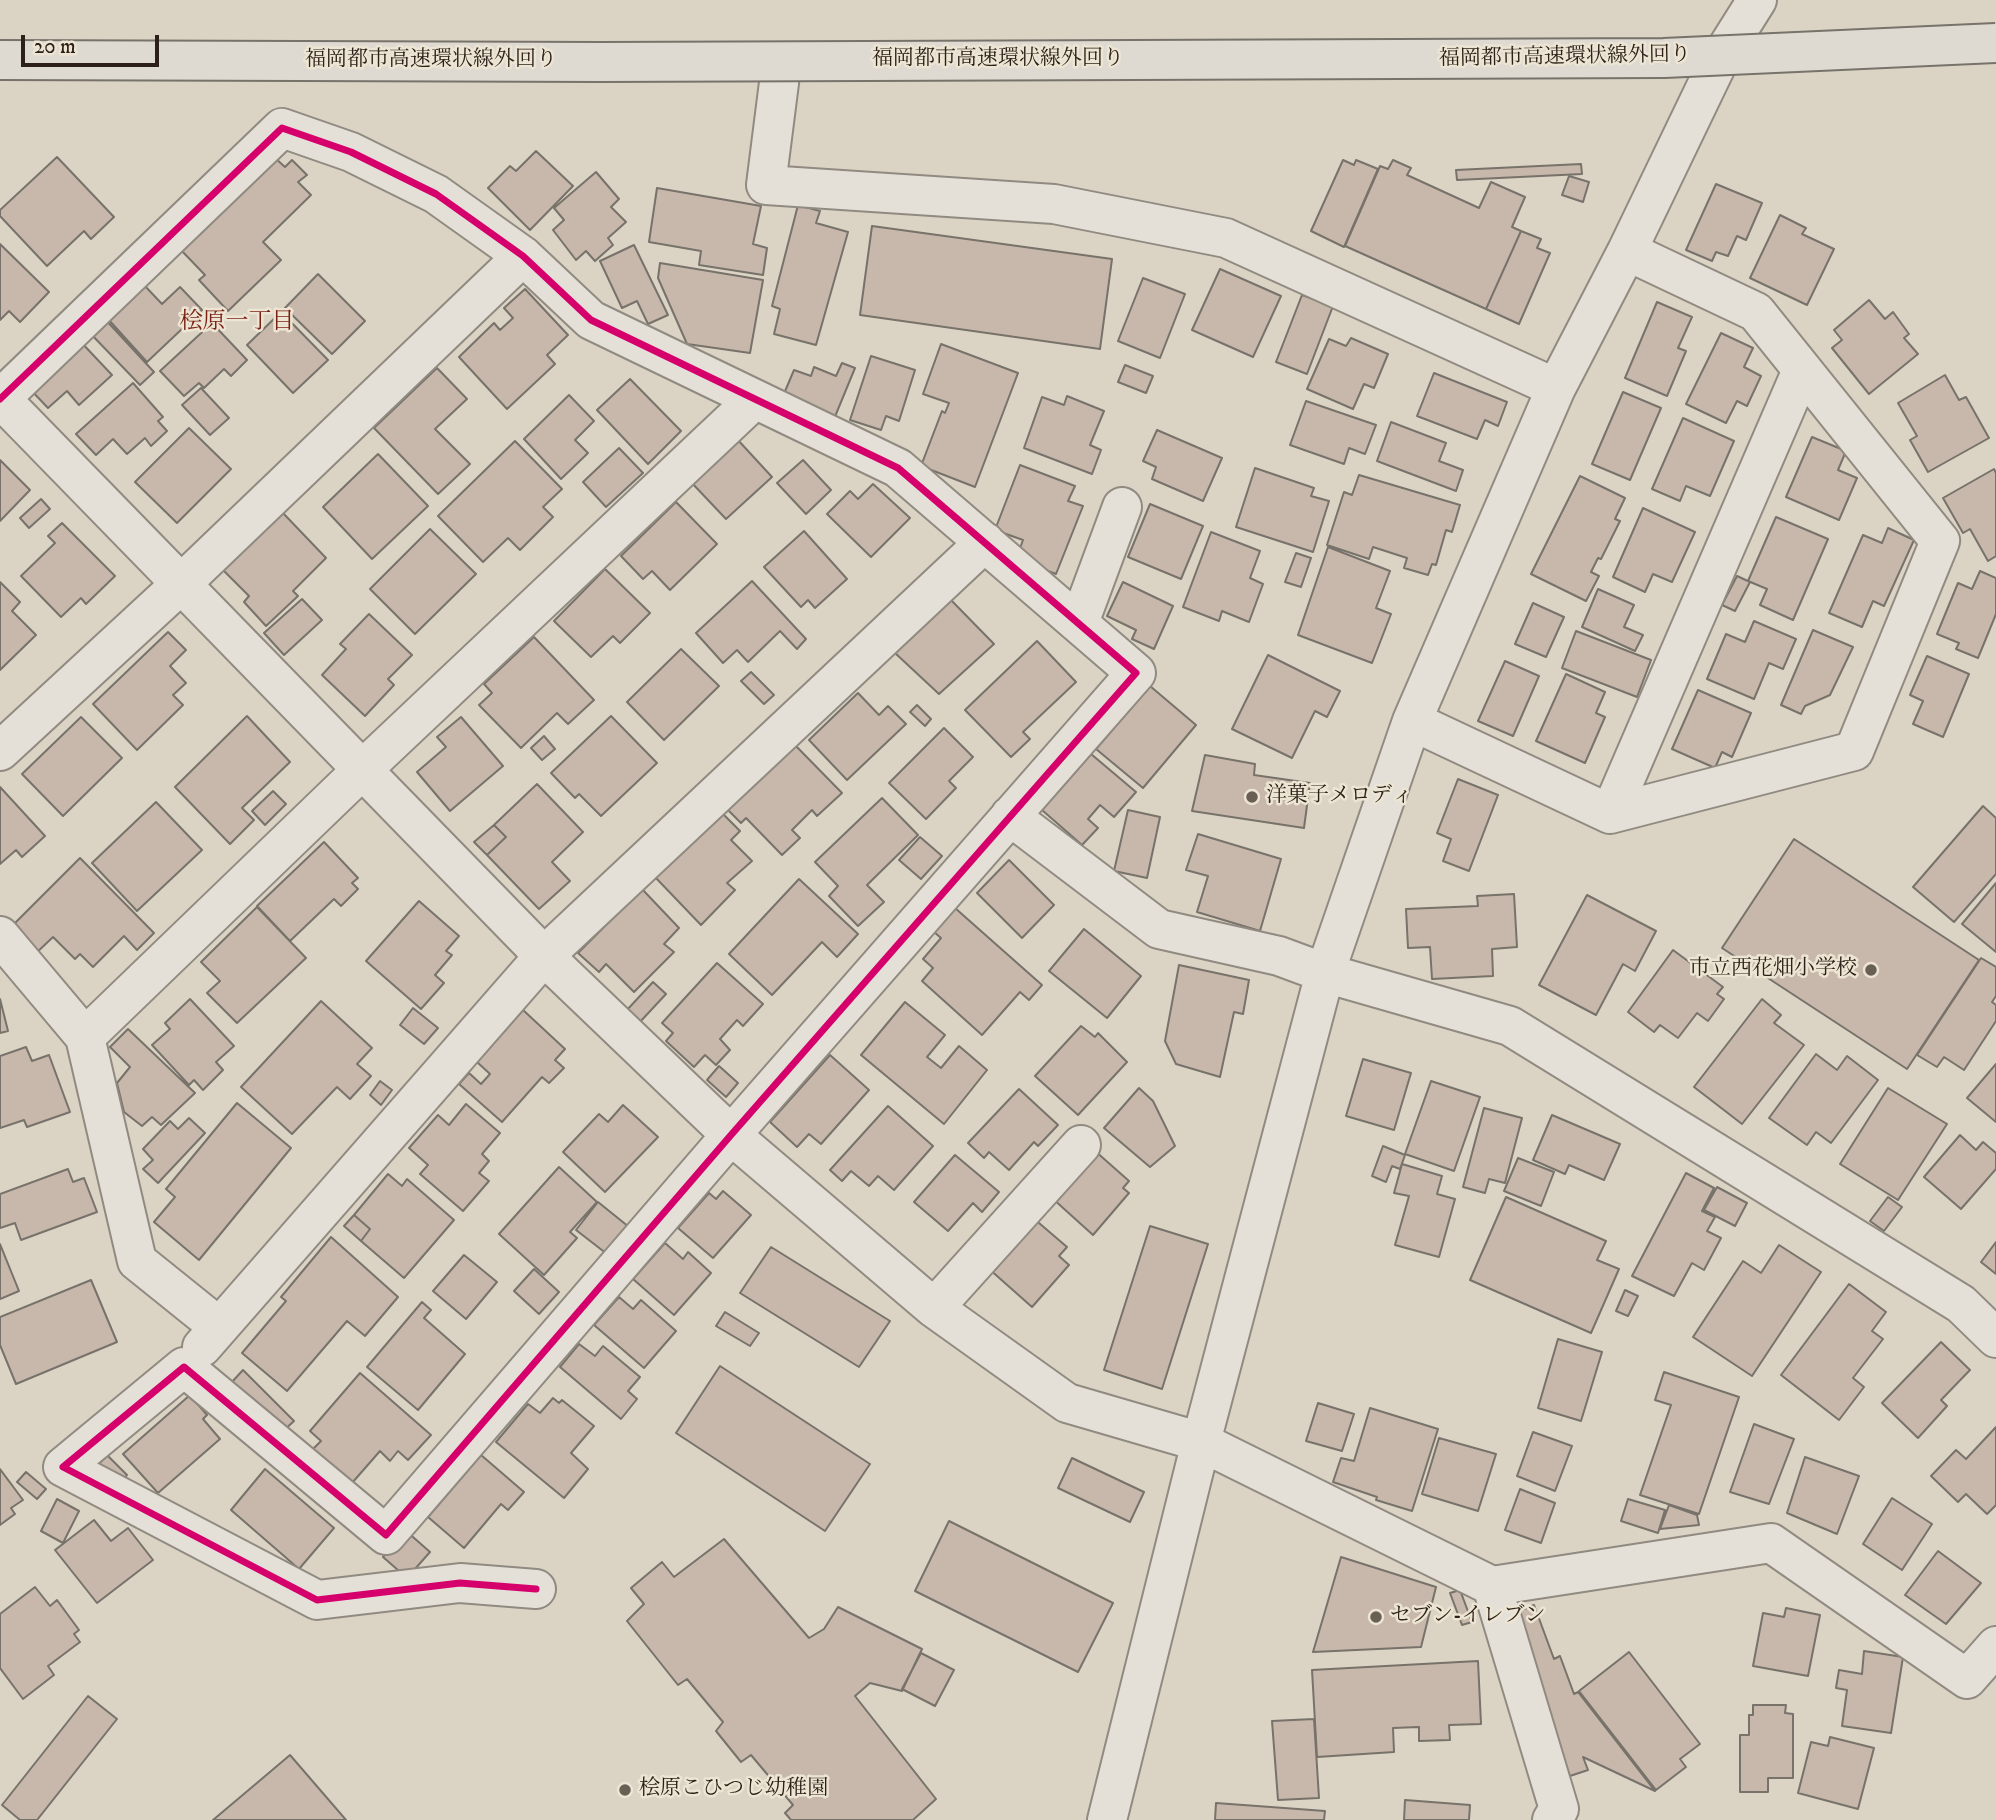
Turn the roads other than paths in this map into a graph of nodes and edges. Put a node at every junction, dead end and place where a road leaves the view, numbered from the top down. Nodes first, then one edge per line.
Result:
1 (1757, 0) edge
2 (1996, 43) edge
3 (0, 60) edge
4 (781, 67) dead end
5 (1627, 251) junction
6 (523, 256) junction
7 (1802, 370) junction
8 (1556, 388) junction
9 (0, 398) edge
10 (755, 399) junction
11 (1122, 507) dead end
12 (985, 542) junction
13 (181, 584) junction
14 (1079, 623) junction
15 (1412, 721) junction
16 (0, 751) edge
17 (362, 770) junction
18 (1610, 814) junction
19 (1010, 817) junction
20 (0, 936) edge
21 (544, 956) junction
22 (1325, 973) junction
23 (85, 1037) junction
24 (731, 1135) junction
25 (1082, 1145) dead end
26 (934, 1308) junction
27 (219, 1327) junction
28 (1996, 1338) edge
29 (184, 1367) junction
30 (1200, 1442) junction
31 (1492, 1586) junction
32 (536, 1589) dead end
33 (1996, 1646) edge
34 (1107, 1820) edge
35 (1552, 1820) edge

1 - 5 street
2 - 3 highway, 福岡都市高速環状線外回り, bridge
4 - 8 street
5 - 7 street
5 - 8 street
6 - 9 street
6 - 10 street
6 - 13 street
7 - 18 street
7 - 18 street
8 - 15 street
9 - 13 street
10 - 12 street
10 - 17 street
11 - 14 street
12 - 14 street
12 - 21 street
13 - 16 street
13 - 17 street
14 - 19 street
15 - 18 street
15 - 22 street
17 - 21 street
17 - 23 street
19 - 22 street
19 - 24 street
20 - 23 street
21 - 24 street
21 - 27 street
22 - 28 street
22 - 30 street
23 - 27 street
24 - 26 street
24 - 29 street
25 - 26 street
26 - 30 street
27 - 29 street
29 - 32 street
30 - 31 street
30 - 34 street
31 - 33 street
31 - 35 street

